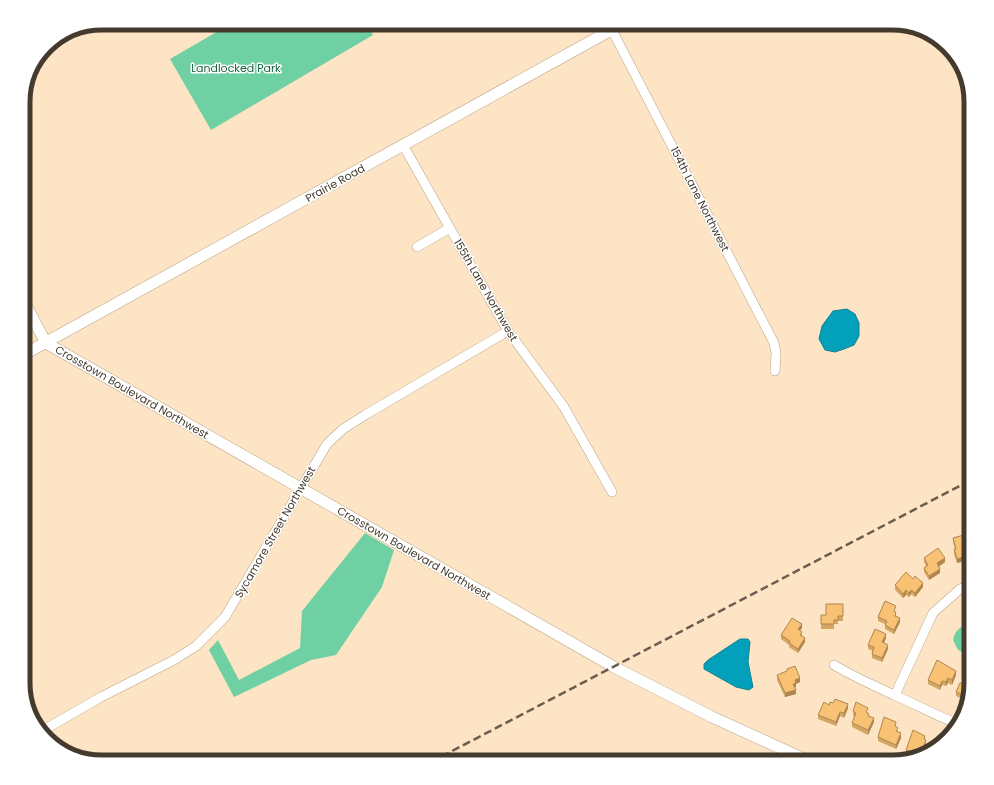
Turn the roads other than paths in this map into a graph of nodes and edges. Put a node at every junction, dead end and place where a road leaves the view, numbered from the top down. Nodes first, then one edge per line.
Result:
1 (612, 30) joint
2 (403, 145) junction
3 (450, 228) junction
4 (417, 247) dead end
5 (30, 313) edge
6 (508, 331) junction
7 (46, 343) junction
8 (30, 351) edge
9 (775, 371) dead end
10 (300, 488) junction
11 (612, 492) dead end
12 (964, 587) edge
13 (834, 664) dead end
14 (895, 695) junction
15 (952, 722) edge
16 (46, 728) edge
17 (796, 755) edge

1 - 2 street, Prairie Road
1 - 9 street, 154th Lane Northwest
2 - 3 street, 155th Lane Northwest
2 - 7 street, Prairie Road
3 - 4 street
3 - 6 street, 155th Lane Northwest
5 - 7 street
6 - 10 street, Sycamore Street Northwest
6 - 11 street, 155th Lane Northwest
7 - 8 street, Crosstown Boulevard Northwest
7 - 10 street, Crosstown Boulevard Northwest
10 - 16 street, Sycamore Street Northwest
10 - 17 street, Crosstown Boulevard Northwest
12 - 14 street
13 - 14 street
14 - 15 street

